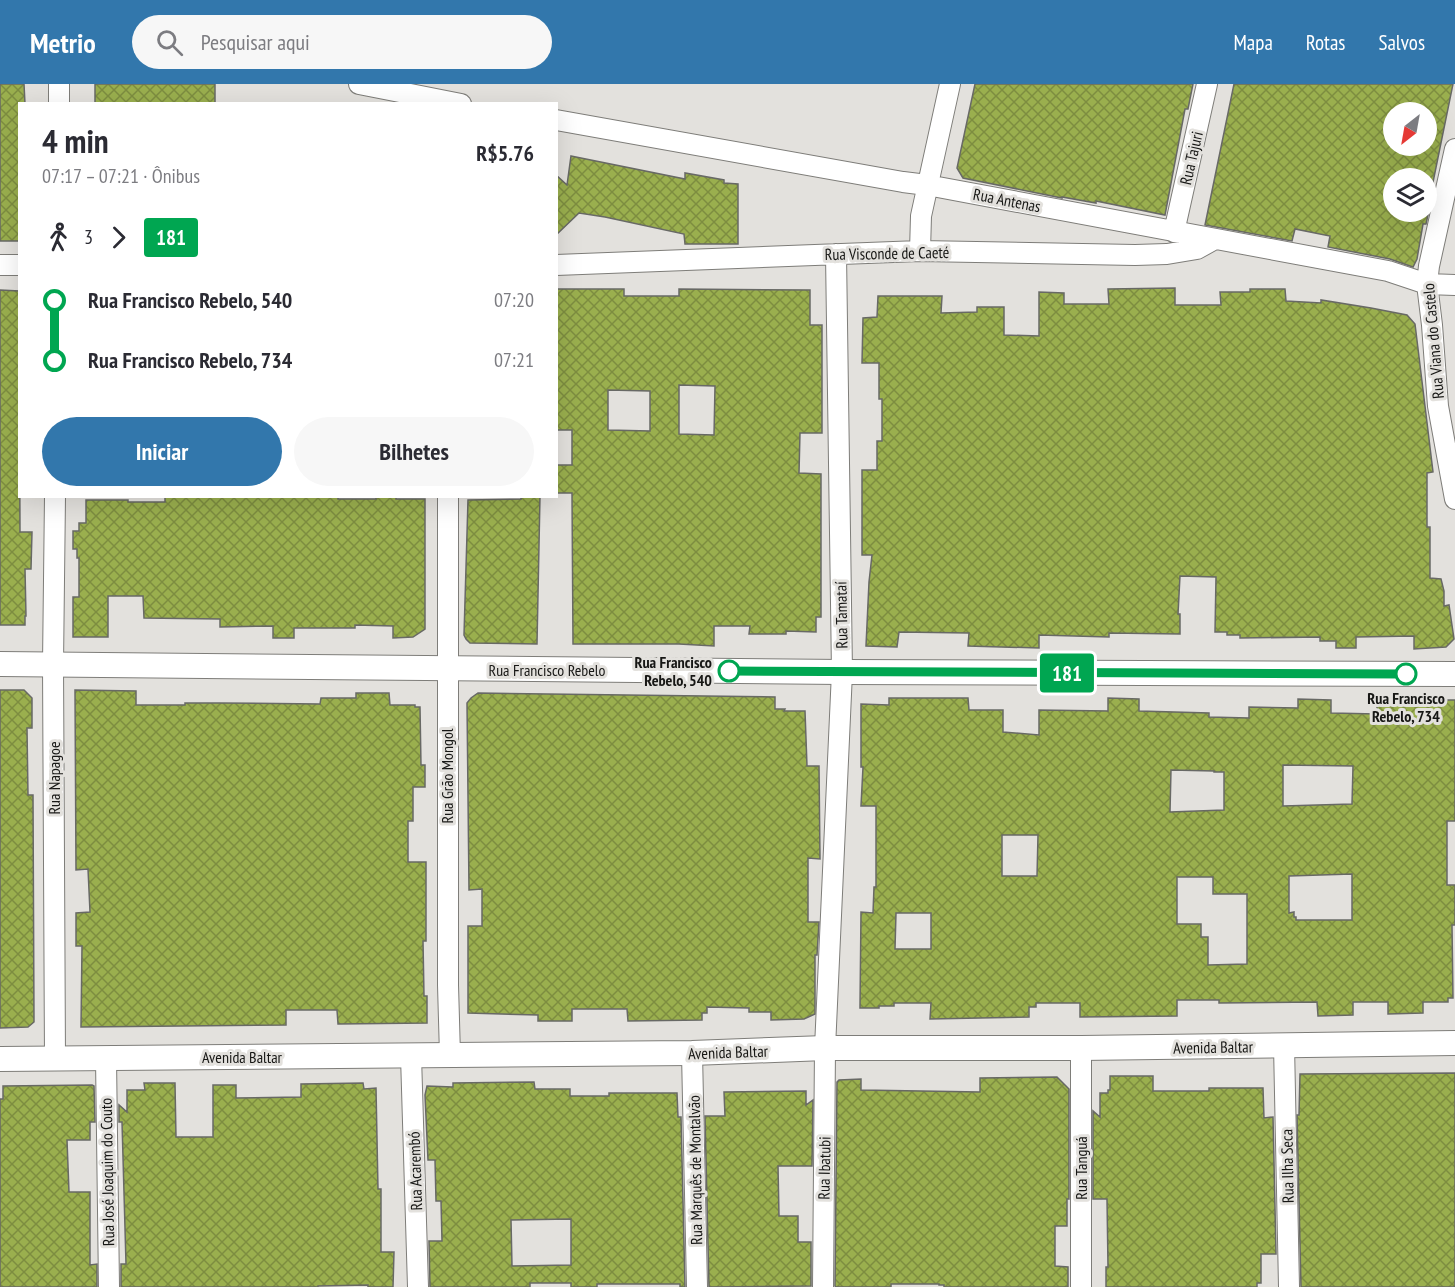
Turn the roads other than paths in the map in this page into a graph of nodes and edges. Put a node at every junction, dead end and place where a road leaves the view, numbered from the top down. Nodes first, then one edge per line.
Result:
1 (59, 84) edge
2 (358, 84) edge
3 (950, 84) edge
4 (1208, 84) edge
5 (452, 98) edge
6 (59, 102) edge
7 (558, 120) edge
8 (1455, 149) edge
9 (927, 185) junction
10 (1174, 232) junction
11 (1215, 239) junction
12 (920, 251) junction
13 (836, 254) junction
14 (0, 265) edge
15 (18, 265) edge
16 (558, 265) edge
17 (1427, 284) junction
18 (1455, 285) edge
19 (55, 498) edge
20 (448, 498) edge
21 (1455, 499) edge
22 (0, 664) edge
23 (53, 664) junction
24 (447, 669) junction
25 (842, 672) junction
26 (1455, 674) edge
27 (1455, 1043) edge
28 (1284, 1046) junction
29 (825, 1048) junction
30 (1081, 1048) junction
31 (692, 1053) junction
32 (450, 1055) junction
33 (411, 1056) junction
34 (106, 1058) junction
35 (0, 1059) edge
36 (55, 1059) junction
37 (109, 1287) edge
38 (418, 1287) edge
39 (698, 1287) edge
40 (823, 1287) edge
41 (1081, 1287) edge
42 (1289, 1287) edge

1 - 6 street
2 - 5 street
3 - 9 street
4 - 10 street, Rua Tajuri
7 - 9 street, Rua Antenas
8 - 17 street, Rua Viana do Castelo
9 - 10 street, Rua Antenas
9 - 12 street
10 - 11 street, Rua Antenas
11 - 12 street, Rua Visconde de Caeté
11 - 17 street, Rua Antenas
12 - 13 street, Rua Visconde de Caeté
13 - 16 street, Rua Visconde de Caeté
13 - 25 street, Rua Tamataí
14 - 15 street
17 - 18 street, Rua Antenas
17 - 21 street, Rua Viana do Castelo
19 - 23 street, Rua Napagoe
20 - 24 street, Rua Grão Mongol
22 - 23 street, Rua Francisco Rebelo
23 - 24 street, Rua Francisco Rebelo
23 - 36 street, Rua Napagoe
24 - 25 street, Rua Francisco Rebelo
24 - 32 street, Rua Grão Mongol
25 - 26 street, Rua Francisco Rebelo
25 - 29 street, Rua Tamataí
27 - 28 street, Avenida Baltar
28 - 30 street, Avenida Baltar
28 - 42 street, Rua Ilha Seca
29 - 30 street, Avenida Baltar
29 - 31 street, Avenida Baltar
29 - 40 street, Rua Ibatubi
30 - 41 street, Rua Tanguá
31 - 32 street, Avenida Baltar
31 - 39 street, Rua Marquês de Montalvão
32 - 33 street, Avenida Baltar
33 - 34 street, Avenida Baltar
33 - 38 street, Rua Acarembó
34 - 36 street, Avenida Baltar
34 - 37 street, Rua José Joaquim do Couto
35 - 36 street, Avenida Baltar

